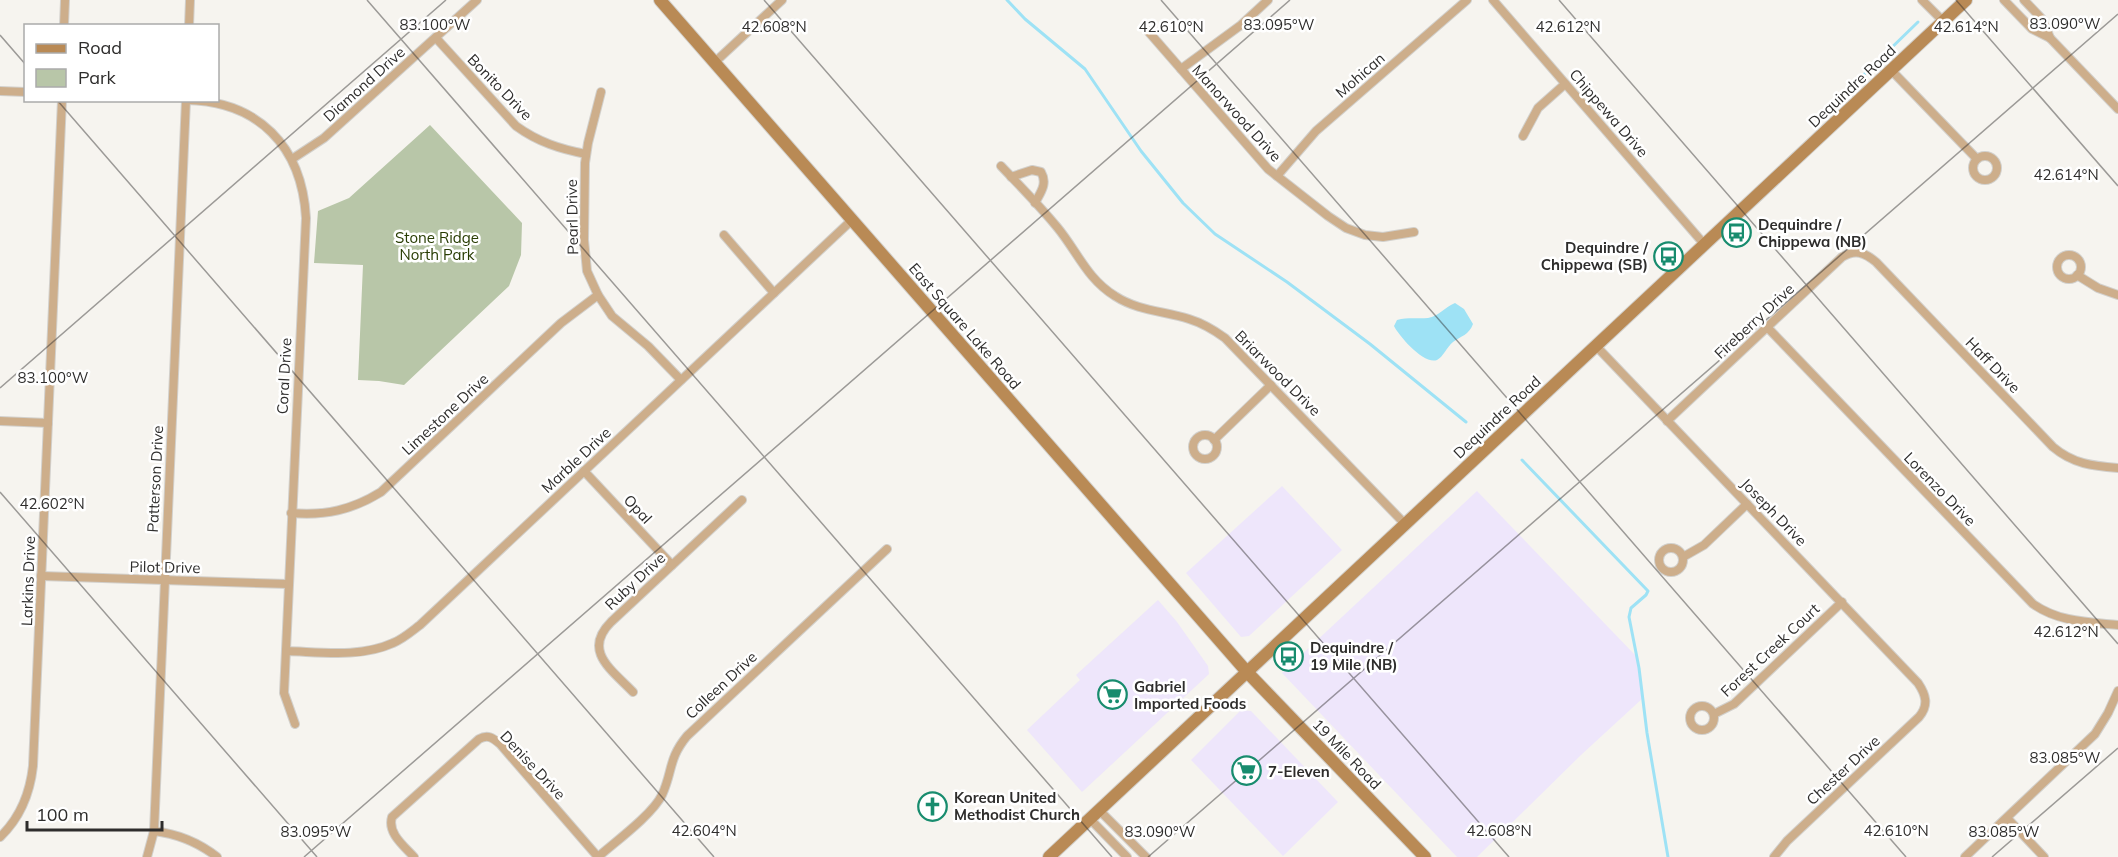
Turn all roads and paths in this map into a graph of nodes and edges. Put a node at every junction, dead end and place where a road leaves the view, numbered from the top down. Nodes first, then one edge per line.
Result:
1 (65, 0) edge
2 (190, 0) edge
3 (477, 0) edge
4 (660, 0) edge
5 (782, 0) edge
6 (1268, 0) edge
7 (1467, 0) edge
8 (1493, 0) edge
9 (1922, 0) edge
10 (1966, 0) edge
11 (2004, 0) edge
12 (2024, 0) edge
13 (1943, 21) junction
14 (64, 24) edge
15 (189, 24) edge
16 (1147, 30) dead end
17 (436, 38) junction
18 (2050, 38) junction
19 (715, 62) junction
20 (1181, 69) junction
21 (1891, 70) junction
22 (1565, 84) junction
23 (0, 91) edge
24 (24, 92) edge
25 (601, 92) dead end
26 (62, 102) edge
27 (186, 102) edge
28 (215, 102) edge
29 (2118, 109) edge
30 (1523, 136) dead end
31 (586, 154) junction
32 (292, 159) junction
33 (1977, 159) dead end
34 (1001, 166) dead end
35 (1276, 176) junction
36 (1011, 177) junction
37 (1035, 203) junction
38 (853, 219) junction
39 (1414, 232) dead end
40 (724, 235) dead end
41 (1704, 244) junction
42 (1863, 252) joint
43 (2077, 275) dead end
44 (774, 293) junction
45 (598, 295) junction
46 (2118, 295) edge
47 (1767, 327) junction
48 (1596, 346) junction
49 (681, 380) junction
50 (1271, 385) junction
51 (0, 421) edge
52 (1667, 421) junction
53 (48, 423) junction
54 (1214, 440) dead end
55 (2118, 468) edge
56 (584, 471) junction
57 (741, 500) dead end
58 (1747, 504) junction
59 (291, 513) junction
60 (1405, 524) junction
61 (887, 549) dead end
62 (1683, 557) dead end
63 (672, 565) junction
64 (41, 576) junction
65 (165, 580) junction
66 (288, 584) junction
67 (1842, 602) junction
68 (2118, 625) edge
69 (286, 651) junction
70 (1247, 672) junction
71 (2118, 691) edge
72 (633, 692) dead end
73 (1926, 701) joint
74 (1714, 714) dead end
75 (295, 724) dead end
76 (1095, 814) junction
77 (2007, 818) junction
78 (154, 831) junction
79 (0, 837) edge
80 (147, 857) edge
81 (217, 857) edge
82 (414, 857) edge
83 (598, 857) edge
84 (1049, 857) edge
85 (1127, 857) edge
86 (1146, 857) edge
87 (1425, 857) edge
88 (1774, 857) edge
89 (1965, 857) edge
90 (2044, 857) edge

1 - 14 street
2 - 15 street
3 - 17 street, Diamond Drive
4 - 19 main road, East Square Lake Road
5 - 19 street
6 - 20 street
7 - 35 street, Mohican
8 - 22 street, Chippewa Drive
9 - 13 street
10 - 13 main road, Dequindre Road
11 - 18 street
12 - 18 street
13 - 21 main road, Dequindre Road
16 - 20 street, Manorwood Drive
17 - 31 street, Bonito Drive
17 - 32 street, Diamond Drive
18 - 29 street
19 - 38 main road, East Square Lake Road
20 - 35 street, Manorwood Drive
21 - 33 street
21 - 41 main road, Dequindre Road
22 - 30 street
22 - 41 street, Chippewa Drive
23 - 24 street
25 - 31 street, Pearl Drive
26 - 53 street, Larkins Drive
27 - 65 street, Patterson Drive
28 - 32 street, Coral Drive
31 - 45 street, Pearl Drive
32 - 59 street, Coral Drive
34 - 36 street, Briarwood Drive
35 - 39 street, Manorwood Drive
36 - 37 street, Briarwood Drive
36 - 37 street
37 - 50 street, Briarwood Drive
38 - 44 street, Marble Drive
38 - 70 main road, East Square Lake Road
40 - 44 street
41 - 48 main road, Dequindre Road
42 - 47 street, Fireberry Drive
42 - 55 street, Haff Drive
43 - 46 street
44 - 49 street, Marble Drive
45 - 49 street, Pearl Drive
45 - 59 street, Limestone Drive
47 - 52 street, Fireberry Drive
47 - 68 street, Lorenzo Drive
48 - 52 street, Joseph Drive
48 - 60 main road, Dequindre Road
49 - 56 street, Marble Drive
50 - 54 street
50 - 60 street, Briarwood Drive
51 - 53 street
52 - 58 street, Joseph Drive
53 - 64 street, Larkins Drive
56 - 63 street, Opal
56 - 69 street, Marble Drive
57 - 63 street, Ruby Drive
58 - 62 street
58 - 67 street, Joseph Drive
59 - 66 street, Coral Drive
60 - 70 main road, Dequindre Road
61 - 83 street, Colleen Drive
63 - 72 street, Ruby Drive
64 - 65 street, Pilot Drive
64 - 79 street, Larkins Drive
65 - 66 street, Pilot Drive
65 - 78 street, Patterson Drive
66 - 69 street, Coral Drive
67 - 73 street, Joseph Drive
67 - 74 street, Forest Creek Court
69 - 75 street, Coral Drive
70 - 76 main road, Dequindre Road
70 - 87 main road, 19 Mile Road
71 - 77 street
73 - 88 street, Chester Drive
76 - 84 main road, Dequindre Road
76 - 85 street
76 - 86 street
77 - 89 street
77 - 90 street
78 - 80 street, Patterson Drive
78 - 81 street
82 - 83 street, Denise Drive

